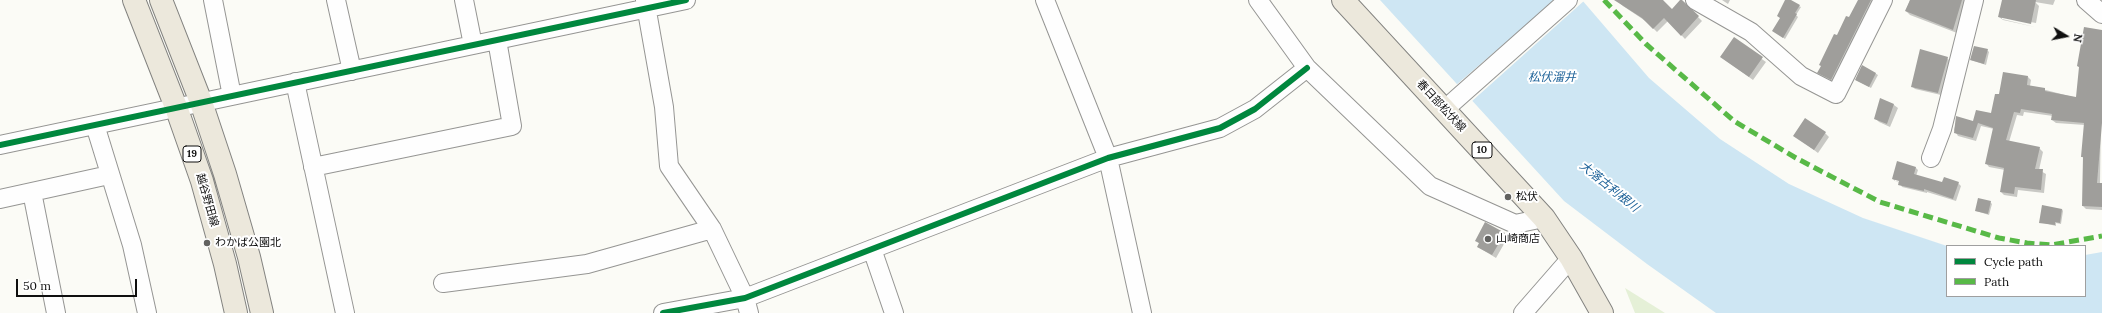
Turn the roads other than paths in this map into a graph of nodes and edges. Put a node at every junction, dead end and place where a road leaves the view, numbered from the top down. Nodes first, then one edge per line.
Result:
1 (134, 0) edge
2 (161, 0) edge
3 (213, 0) edge
4 (336, 0) edge
5 (464, 0) edge
6 (686, 0) edge
7 (1045, 0) edge
8 (1258, 0) edge
9 (1343, 0) edge
10 (1568, 0) edge
11 (1695, 0) edge
12 (1883, 0) edge
13 (1974, 0) edge
14 (2086, 0) edge
15 (646, 4) edge
16 (2102, 14) edge
17 (497, 40) junction
18 (473, 45) junction
19 (1307, 68) junction
20 (352, 71) junction
21 (295, 82) junction
22 (232, 96) junction
23 (201, 102) junction
24 (1450, 105) junction
25 (176, 107) junction
26 (95, 125) junction
27 (0, 145) edge
28 (1108, 158) junction
29 (1932, 158) dead end
30 (313, 167) junction
31 (109, 174) junction
32 (32, 192) junction
33 (0, 199) edge
34 (1544, 218) junction
35 (712, 229) junction
36 (872, 249) junction
37 (1571, 258) junction
38 (442, 283) dead end
39 (747, 305) edge
40 (891, 312) edge
41 (56, 313) edge
42 (147, 313) edge
43 (236, 313) edge
44 (262, 313) edge
45 (345, 313) edge
46 (663, 313) edge
47 (1142, 313) edge
48 (1523, 313) edge
49 (1602, 313) edge

1 - 25 main road, 越谷野田線 / 19
2 - 23 main road, 19
3 - 22 street
4 - 20 street
5 - 18 street
6 - 15 street
7 - 28 street
8 - 19 street
9 - 24 main road, 春日部松伏線 / 10
10 - 24 street
11 - 12 street
13 - 29 street
14 - 16 street
15 - 17 street
15 - 35 street
17 - 18 street
17 - 30 street
18 - 20 street
19 - 28 street
19 - 34 street
20 - 21 street
21 - 22 street
21 - 30 street
22 - 23 street
23 - 25 street
23 - 44 main road, 19
24 - 34 main road, 春日部松伏線 / 10
25 - 26 street
25 - 43 main road, 越谷野田線 / 19
26 - 27 street
26 - 31 street
28 - 36 street
28 - 47 street
30 - 45 street
31 - 32 street
31 - 42 street
32 - 33 street
32 - 41 street
34 - 37 main road, 春日部松伏線 / 10
35 - 38 street
35 - 39 street
36 - 39 street
36 - 40 street
37 - 48 street
37 - 49 main road, 春日部松伏線 / 10
39 - 46 street

